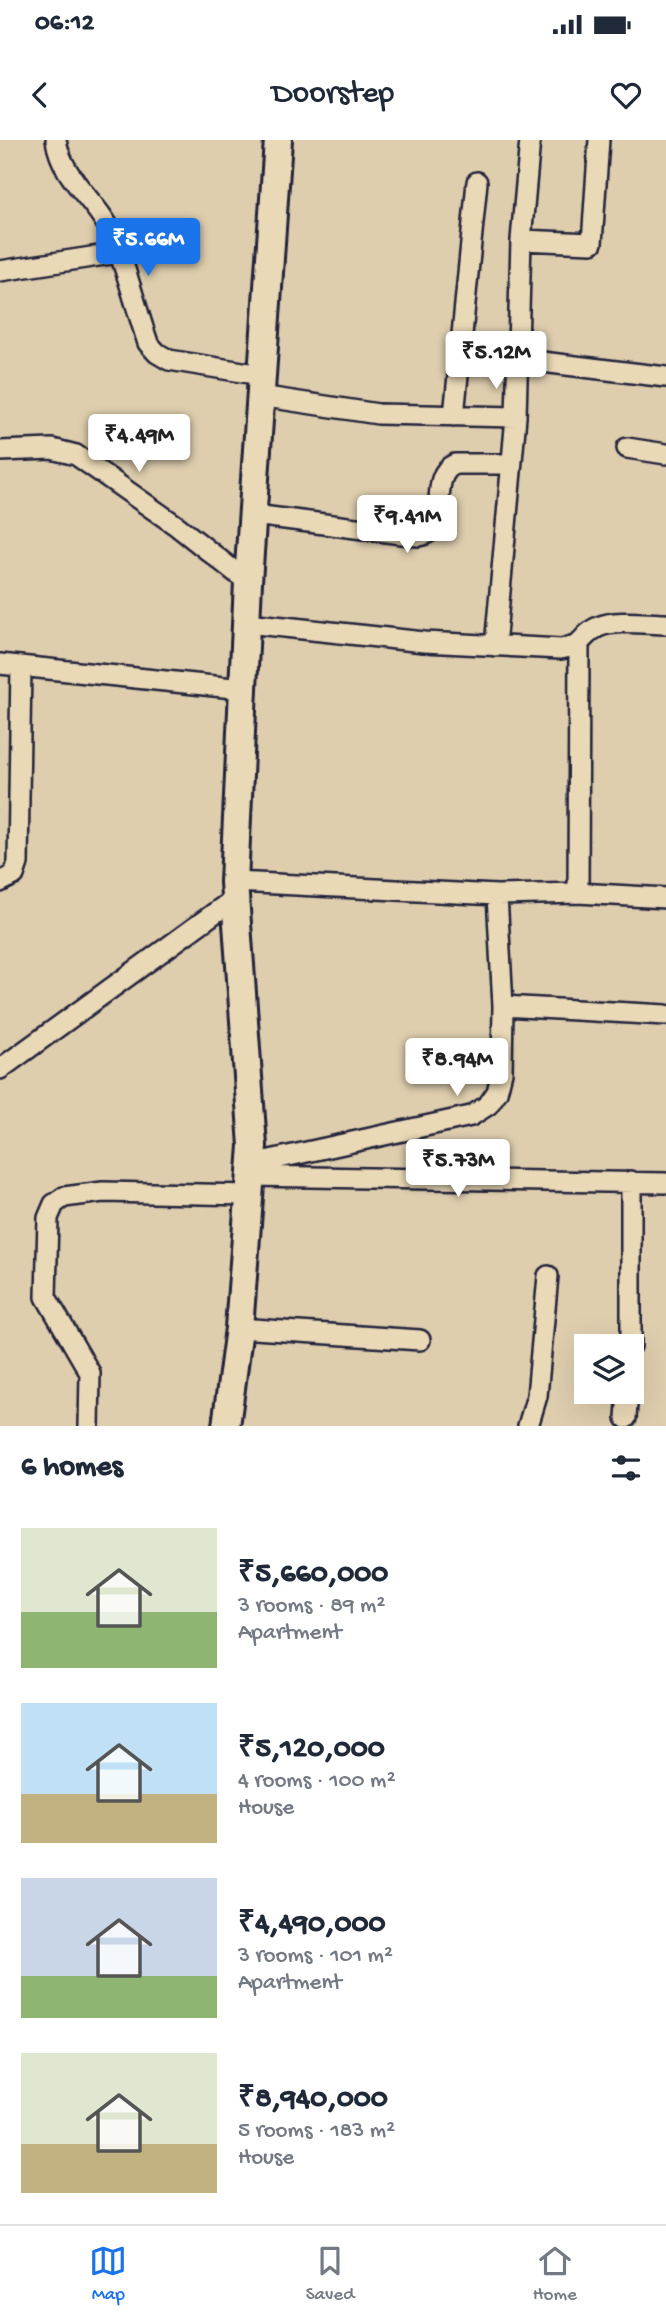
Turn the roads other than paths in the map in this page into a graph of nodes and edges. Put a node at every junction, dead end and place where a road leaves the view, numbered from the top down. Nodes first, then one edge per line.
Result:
1 (56, 140) edge
2 (278, 140) edge
3 (530, 140) edge
4 (599, 140) edge
5 (477, 182) dead end
6 (521, 240) junction
7 (118, 253) junction
8 (0, 271) edge
9 (517, 359) junction
10 (666, 377) edge
11 (261, 385) junction
12 (454, 416) junction
13 (516, 417) junction
14 (627, 448) dead end
15 (0, 450) edge
16 (666, 454) edge
17 (510, 464) junction
18 (254, 515) junction
19 (248, 582) junction
20 (247, 623) junction
21 (666, 624) edge
22 (579, 645) junction
23 (495, 646) junction
24 (0, 664) edge
25 (21, 666) junction
26 (243, 689) junction
27 (0, 882) edge
28 (234, 890) junction
29 (578, 893) junction
30 (497, 895) junction
31 (666, 898) edge
32 (503, 1006) junction
33 (666, 1014) edge
34 (0, 1069) edge
35 (251, 1178) junction
36 (631, 1181) junction
37 (666, 1182) edge
38 (548, 1276) dead end
39 (239, 1328) junction
40 (631, 1334) edge
41 (420, 1340) dead end
42 (627, 1404) edge
43 (626, 1418) dead end
44 (89, 1426) edge
45 (226, 1426) edge
46 (528, 1426) edge

1 - 7 street
2 - 11 main road
3 - 6 street
4 - 6 street
5 - 12 street
6 - 9 street
7 - 8 street
7 - 11 street
9 - 10 street
9 - 13 street
11 - 12 street
11 - 18 main road
12 - 13 street
13 - 17 street
14 - 16 street
15 - 19 street
17 - 18 street
17 - 23 street
18 - 19 main road
19 - 20 main road
20 - 23 street
20 - 26 main road
21 - 22 street
22 - 23 street
22 - 29 street
24 - 25 street
25 - 26 street
25 - 27 street
26 - 28 main road
28 - 30 street
28 - 34 street
28 - 35 main road
29 - 30 street
29 - 31 street
30 - 32 street
32 - 33 street
32 - 35 street
35 - 36 street
35 - 39 main road
35 - 44 street
36 - 37 street
36 - 40 street
38 - 46 street
39 - 41 street
39 - 45 main road
42 - 43 street

